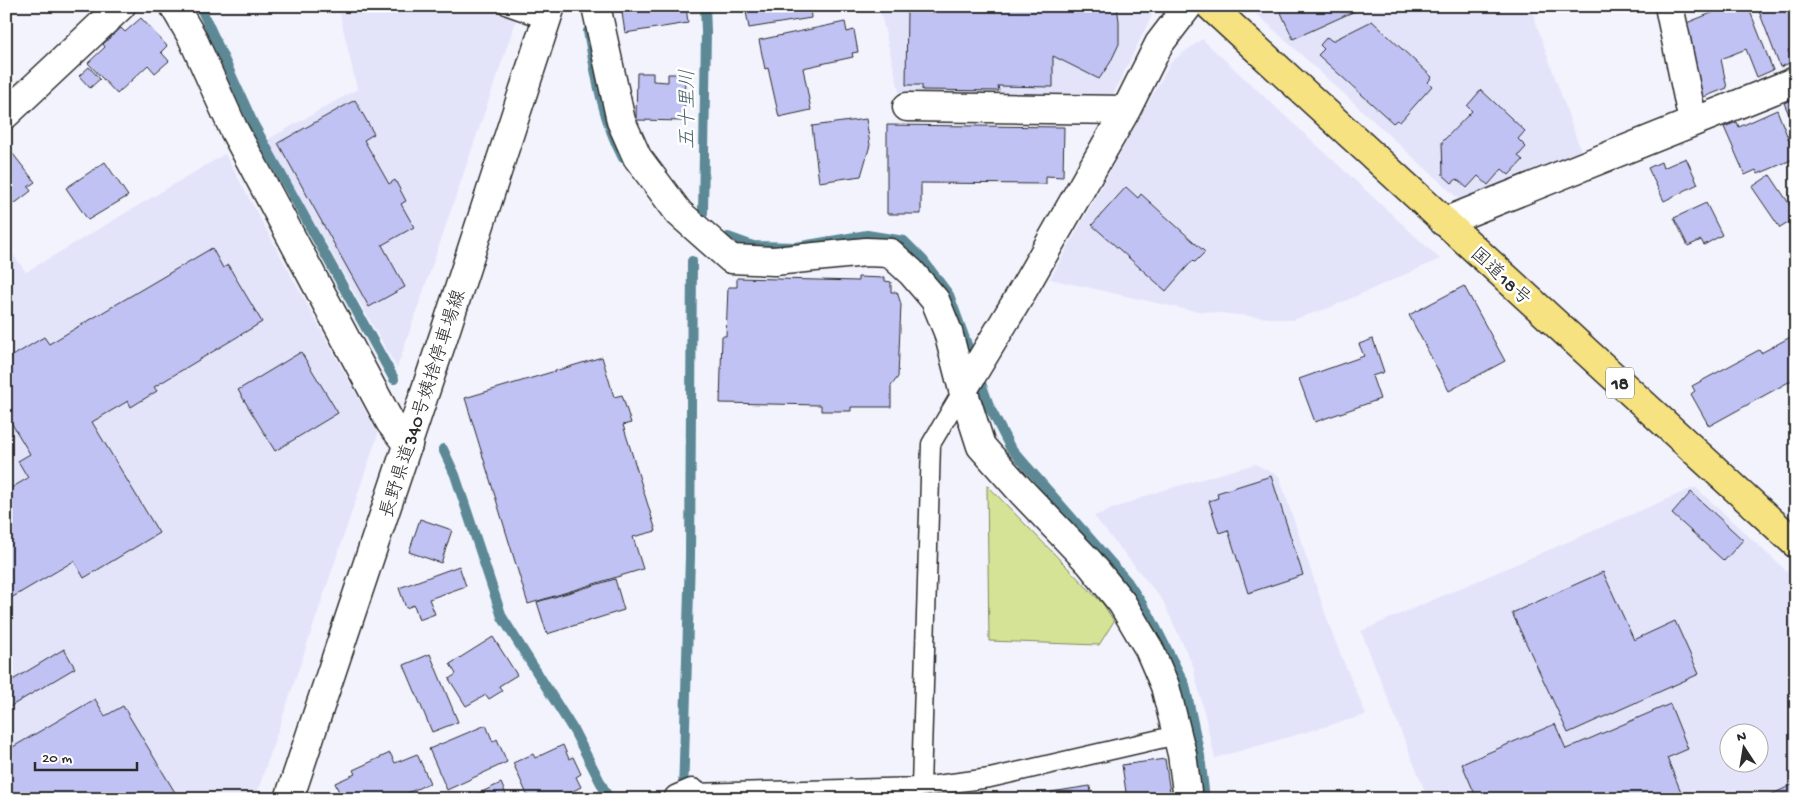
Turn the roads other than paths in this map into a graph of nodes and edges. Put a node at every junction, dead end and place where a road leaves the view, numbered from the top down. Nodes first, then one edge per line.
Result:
1 (121, 6) edge
2 (174, 6) edge
3 (508, 6) edge
4 (596, 6) edge
5 (1188, 6) edge
6 (1210, 6) edge
7 (1668, 6) edge
8 (550, 13) edge
9 (1796, 82) edge
10 (907, 107) dead end
11 (1126, 110) junction
12 (6, 114) edge
13 (1694, 122) junction
14 (1444, 222) junction
15 (963, 390) junction
16 (408, 445) junction
17 (1796, 544) edge
18 (1177, 734) junction
19 (921, 787) junction
20 (685, 796) edge
21 (289, 799) edge
22 (1188, 799) edge

1 - 12 street
2 - 16 street
3 - 8 lane
4 - 15 street
5 - 11 street
6 - 14 highway, 国道18号 / 18
7 - 13 street
8 - 16 street, 長野県道340号姨捨停車場線
9 - 13 street
10 - 11 street
11 - 15 street
13 - 14 street
14 - 17 highway, 国道18号 / 18
15 - 18 street
15 - 19 lane
16 - 21 street, 長野県道340号姨捨停車場線
18 - 19 lane
18 - 22 street
19 - 20 lane

